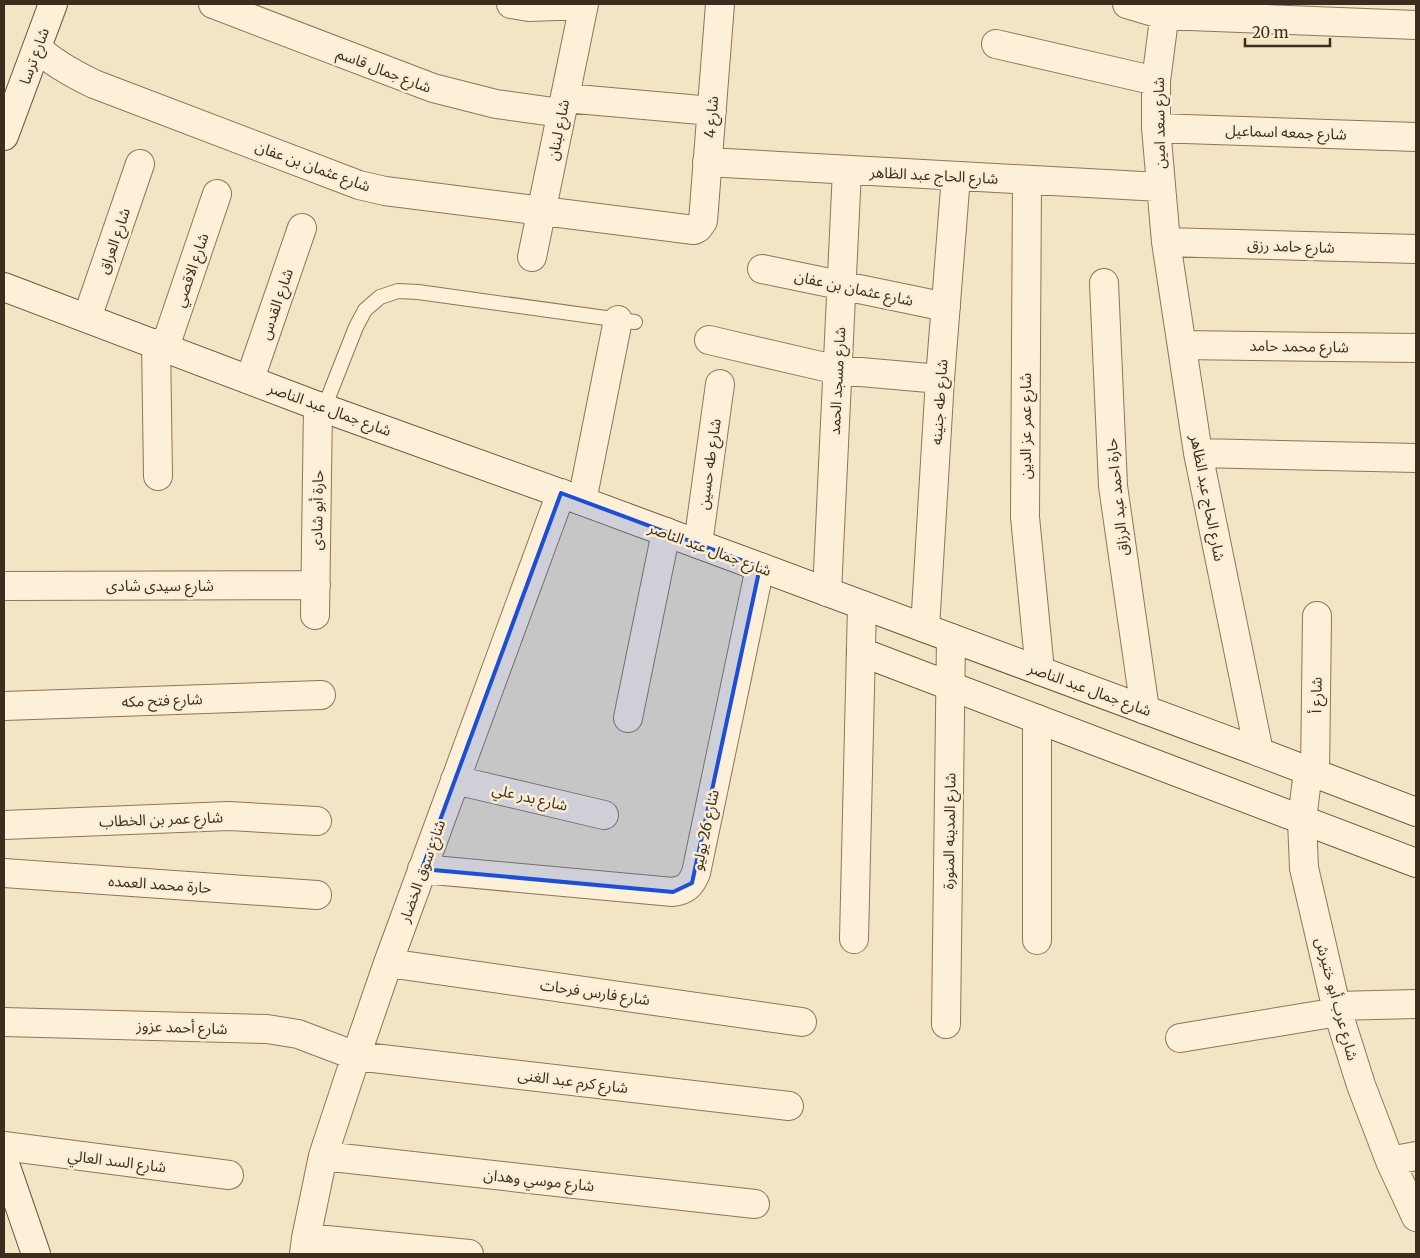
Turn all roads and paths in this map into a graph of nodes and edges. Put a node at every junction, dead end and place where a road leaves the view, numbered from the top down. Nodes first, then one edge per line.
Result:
1 (53, 4) edge
2 (213, 4) edge
3 (511, 4) edge
4 (584, 4) edge
5 (720, 4) edge
6 (1127, 4) edge
7 (1165, 9) edge
8 (1416, 25) edge
9 (996, 44) dead end
10 (38, 49) junction
11 (1156, 82) junction
12 (563, 105) junction
13 (712, 110) junction
14 (1156, 128) junction
15 (4, 136) edge
16 (1416, 136) edge
17 (708, 162) junction
18 (140, 164) dead end
19 (847, 170) junction
20 (956, 176) junction
21 (1027, 180) junction
22 (1160, 186) junction
23 (217, 194) dead end
24 (542, 210) junction
25 (302, 228) dead end
26 (698, 228) joint
27 (1166, 242) junction
28 (1416, 249) edge
29 (532, 257) dead end
30 (762, 269) dead end
31 (1104, 283) dead end
32 (842, 286) junction
33 (4, 287) edge
34 (946, 307) junction
35 (87, 318) junction
36 (626, 321) joint
37 (709, 340) dead end
38 (161, 345) junction
39 (1182, 345) junction
40 (1416, 348) edge
41 (838, 370) junction
42 (250, 379) junction
43 (940, 379) junction
44 (720, 384) dead end
45 (321, 407) junction
46 (1198, 453) junction
47 (1416, 458) edge
48 (158, 476) dead end
49 (571, 497) junction
50 (666, 532) junction
51 (698, 544) junction
52 (760, 567) junction
53 (316, 585) junction
54 (4, 586) edge
55 (827, 592) junction
56 (862, 605) junction
57 (315, 615) dead end
58 (1317, 616) dead end
59 (926, 628) junction
60 (951, 638) junction
61 (861, 652) junction
62 (1040, 670) junction
63 (951, 686) junction
64 (321, 695) dead end
65 (4, 706) edge
66 (1145, 710) junction
67 (628, 718) dead end
68 (1037, 719) junction
69 (1259, 752) junction
70 (1311, 772) junction
71 (455, 780) junction
72 (1416, 812) edge
73 (604, 815) dead end
74 (1302, 820) junction
75 (317, 821) dead end
76 (4, 824) edge
77 (1416, 863) edge
78 (422, 870) junction
79 (4, 873) edge
80 (317, 896) dead end
81 (854, 939) dead end
82 (1037, 940) dead end
83 (388, 963) junction
84 (1416, 1004) edge
85 (1337, 1009) junction
86 (4, 1022) edge
87 (802, 1022) dead end
88 (946, 1024) dead end
89 (1180, 1038) dead end
90 (356, 1056) junction
91 (789, 1106) dead end
92 (4, 1146) edge
93 (323, 1156) junction
94 (1403, 1158) edge
95 (4, 1161) edge
96 (230, 1175) dead end
97 (755, 1204) dead end
98 (1416, 1217) edge
99 (305, 1246) edge
100 (36, 1254) edge
101 (469, 1254) edge

1 - 10 street, شارع ترسا
2 - 12 street, شارع جمال قاسم
3 - 4 street
4 - 12 street, شارع لبنان
5 - 13 street, شارع 4
6 - 7 street
7 - 8 street
7 - 11 street, شارع سعد امين
9 - 11 street
10 - 15 street, شارع ترسا
10 - 24 street, شارع عثمان بن عفان
11 - 14 street, شارع سعد امين
12 - 13 street, شارع جمال قاسم
12 - 24 street, شارع لبنان
13 - 17 street, شارع 4
14 - 16 street, شارع جمعه اسماعيل
14 - 22 street, شارع سعد امين
17 - 19 street, شارع الحاج عبد الظاهر
17 - 26 street, شارع 4
18 - 35 street, شارع العراق
19 - 20 street, شارع الحاج عبد الظاهر
19 - 32 street, شارع مسجد الحمد
20 - 21 street, شارع الحاج عبد الظاهر
20 - 34 street, شارع طه جنينه
21 - 22 street, شارع الحاج عبد الظاهر
21 - 62 street, شارع عمر عز الدين
22 - 27 street, شارع سعد امين
23 - 38 street, شارع الاقصي
24 - 26 street, شارع عثمان بن عفان
24 - 29 street, شارع لبنان
25 - 42 street, شارع القدس
27 - 28 street, شارع حامد رزق
27 - 39 street, شارع الحاج عبد الظاهر
30 - 32 street, شارع عثمان بن عفان
31 - 66 street, حارة احمد عبد الرزاق
32 - 34 street, شارع عثمان بن عفان
32 - 41 street, شارع مسجد الحمد
33 - 35 street, شارع جمال عبد الناصر
34 - 43 street, شارع طه جنينه
35 - 38 street, شارع جمال عبد الناصر
36 - 45 lane
36 - 49 street, شارع سوق الخضار
37 - 41 street
38 - 42 street, شارع جمال عبد الناصر
38 - 48 street, شارع الاقصي
39 - 40 street, شارع محمد حامد
39 - 46 street, شارع الحاج عبد الظاهر
41 - 43 street
41 - 55 street, شارع مسجد الحمد
42 - 45 street, شارع جمال عبد الناصر
43 - 59 street, شارع طه جنينه
44 - 51 street, شارع طه حسين
45 - 49 street, شارع جمال عبد الناصر
45 - 53 street, حارة أبو شادى
46 - 47 street
46 - 69 street, شارع الحاج عبد الظاهر
49 - 50 street, شارع جمال عبد الناصر
49 - 71 street, شارع سوق الخضار
50 - 51 street, شارع جمال عبد الناصر
50 - 67 street
51 - 52 street, شارع جمال عبد الناصر
52 - 55 street, شارع جمال عبد الناصر
52 - 78 street, شارع 26 يوليو
53 - 54 street, شارع سيدى شادى
53 - 57 street, حارة أبو شادى
55 - 56 street, شارع جمال عبد الناصر
56 - 59 street, شارع جمال عبد الناصر
56 - 61 street
58 - 70 street, شارع أ
59 - 60 street, شارع جمال عبد الناصر
60 - 62 street, شارع جمال عبد الناصر
60 - 63 street, شارع المدينه المنورة
61 - 63 street
61 - 81 street
62 - 66 street, شارع جمال عبد الناصر
63 - 68 street
63 - 88 street, شارع المدينه المنورة
64 - 65 street, شارع فتح مكه
66 - 69 street, شارع جمال عبد الناصر
68 - 74 street
68 - 82 street
69 - 70 street, شارع جمال عبد الناصر
70 - 72 street, شارع جمال عبد الناصر
70 - 74 street, شارع عرب أبو ختيرش
71 - 73 street, شارع بدر علي
71 - 78 street, شارع سوق الخضار
74 - 77 street
74 - 85 street, شارع عرب أبو ختيرش
75 - 76 street, شارع عمر بن الخطاب
78 - 83 street, شارع سوق الخضار
79 - 80 street, حارة محمد العمده
83 - 87 street, شارع فارس فرحات
83 - 90 street, شارع سوق الخضار
84 - 85 street
85 - 89 street
85 - 94 street, شارع عرب أبو ختيرش
86 - 90 street, شارع أحمد عزوز
90 - 91 street, شارع كرم عبد الغنى
90 - 93 street, شارع سوق الخضار
92 - 96 street, شارع السد العالي
93 - 97 street, شارع موسي وهدان
93 - 99 street, شارع سوق الخضار
94 - 98 street, شارع عرب أبو ختيرش
95 - 100 street
99 - 101 street

